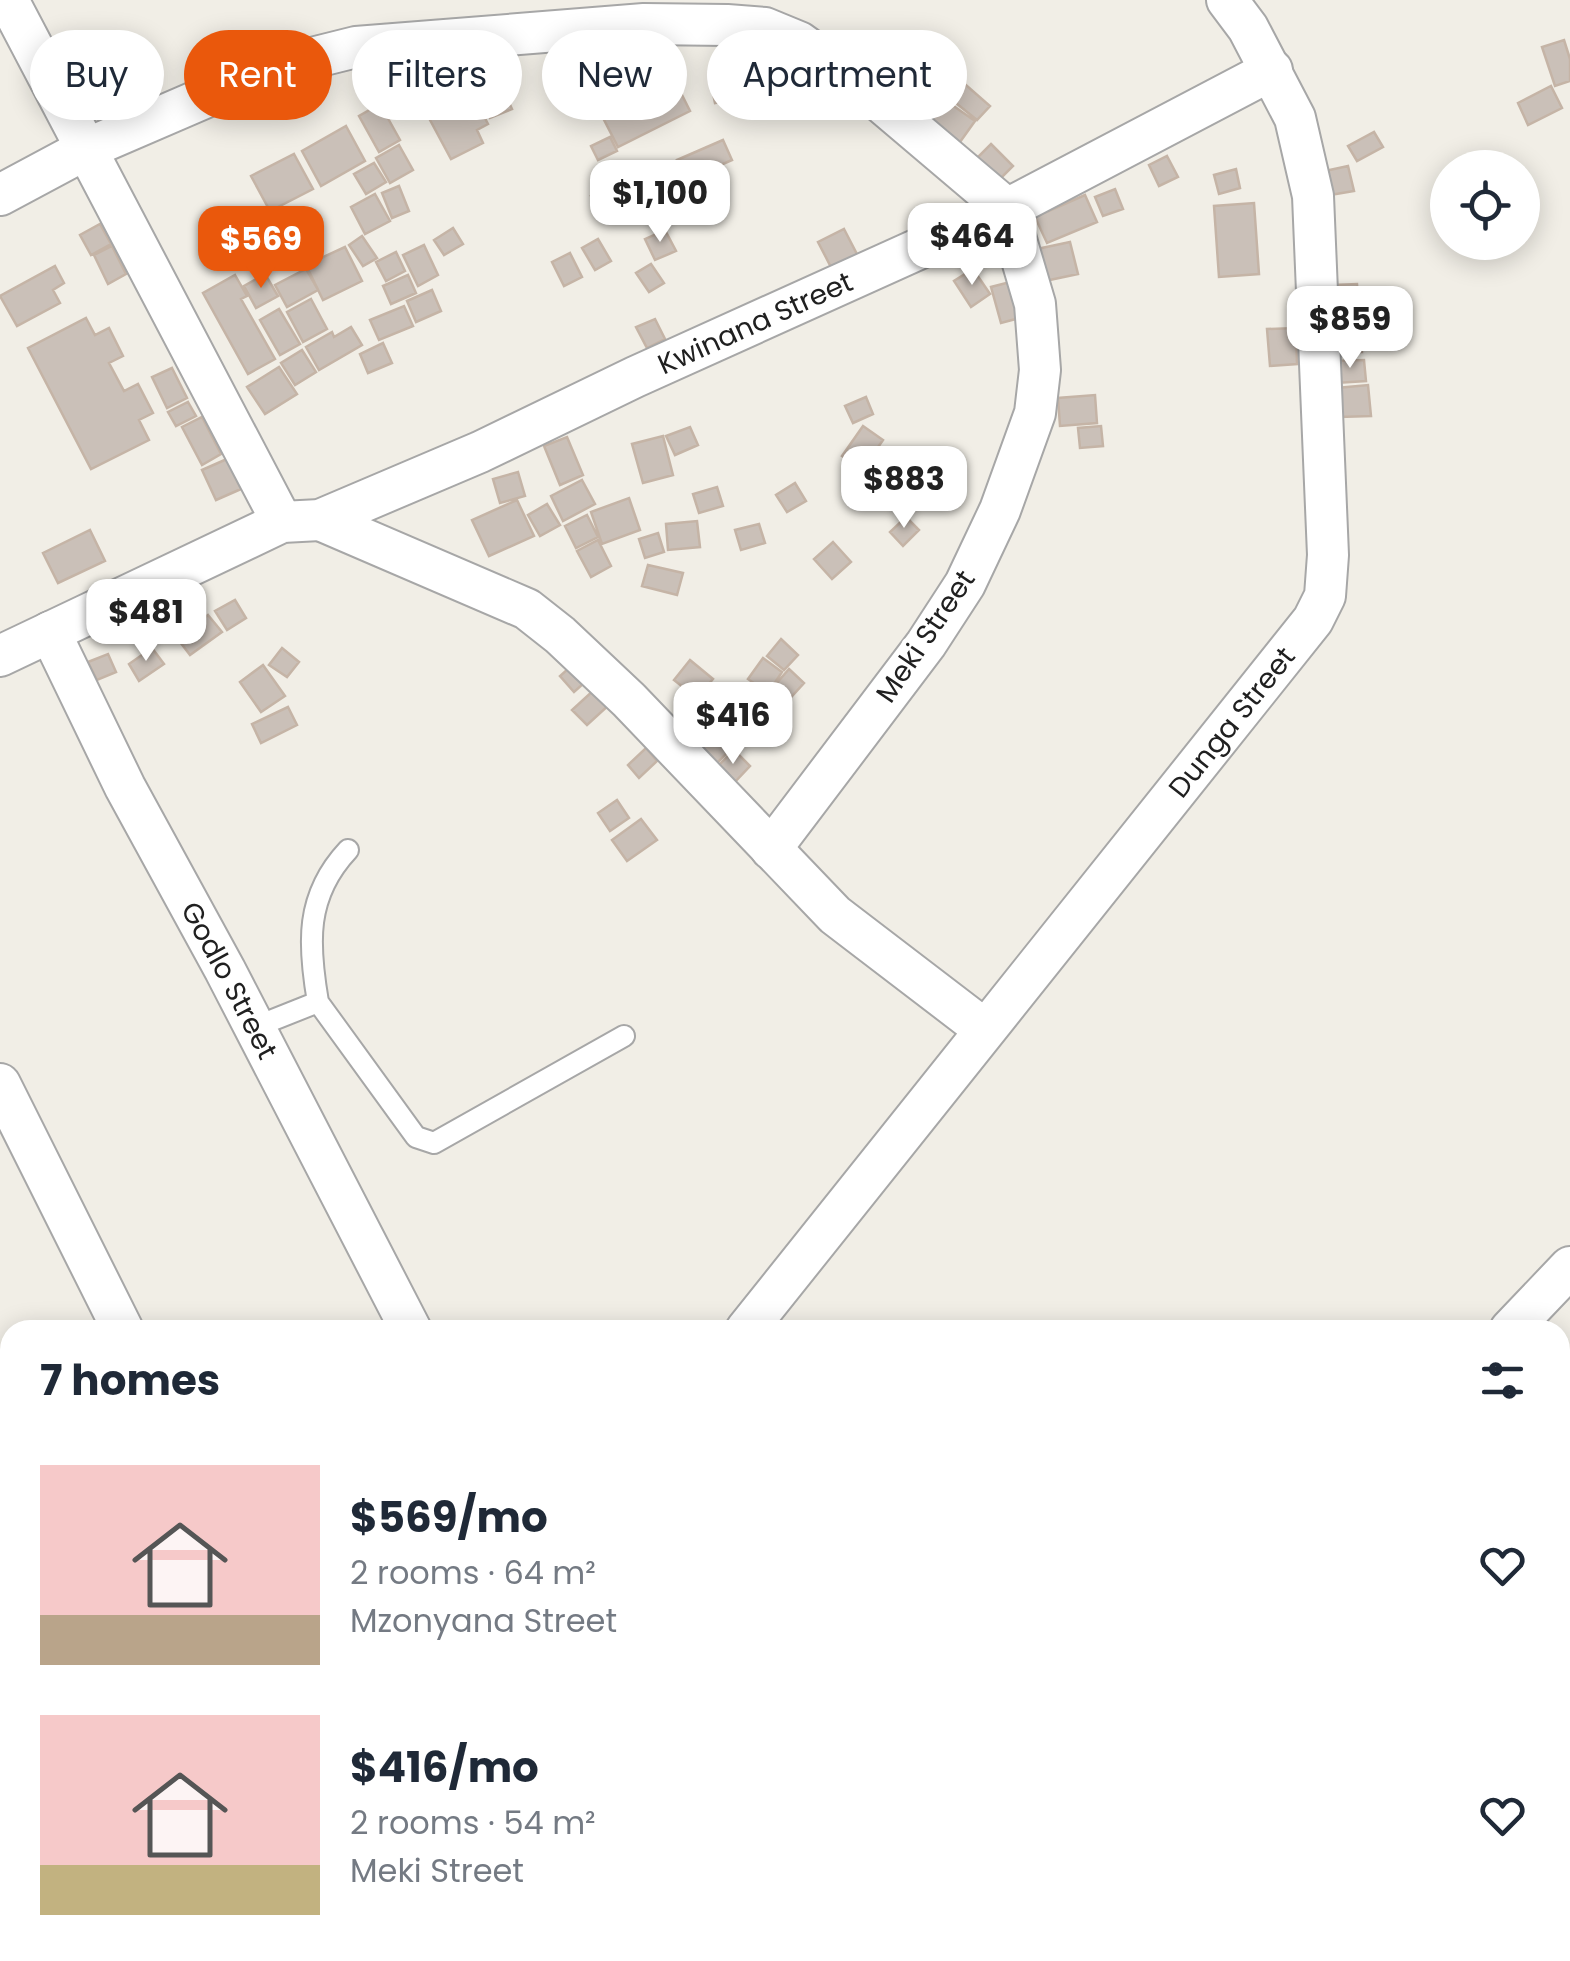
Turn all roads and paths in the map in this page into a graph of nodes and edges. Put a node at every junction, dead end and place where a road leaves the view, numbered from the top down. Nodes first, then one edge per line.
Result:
1 (8, 0) edge
2 (1226, 0) edge
3 (1272, 70) junction
4 (86, 149) junction
5 (0, 195) edge
6 (1008, 209) junction
7 (301, 521) junction
8 (50, 632) junction
9 (0, 656) edge
10 (770, 849) junction
11 (348, 850) dead end
12 (318, 1002) junction
13 (255, 1027) junction
14 (984, 1029) junction
15 (624, 1036) dead end
16 (0, 1084) edge
17 (1570, 1267) edge
18 (118, 1320) edge
19 (406, 1320) edge
20 (754, 1320) edge
21 (1520, 1320) edge

1 - 4 street
2 - 3 street, Dunga Street
3 - 6 street, Kwinana Street
3 - 14 street, Dunga Street
4 - 5 street
4 - 6 street
4 - 7 street
6 - 7 street, Kwinana Street
6 - 10 street, Meki Street
7 - 8 street, Kwinana Street
7 - 10 street
8 - 9 street, Kwinana Street
8 - 13 street, Godlo Street
10 - 14 street
11 - 12 lane
12 - 13 lane
12 - 15 lane
13 - 19 street, Godlo Street
14 - 20 street, Dunga Street
16 - 18 street
17 - 21 street

